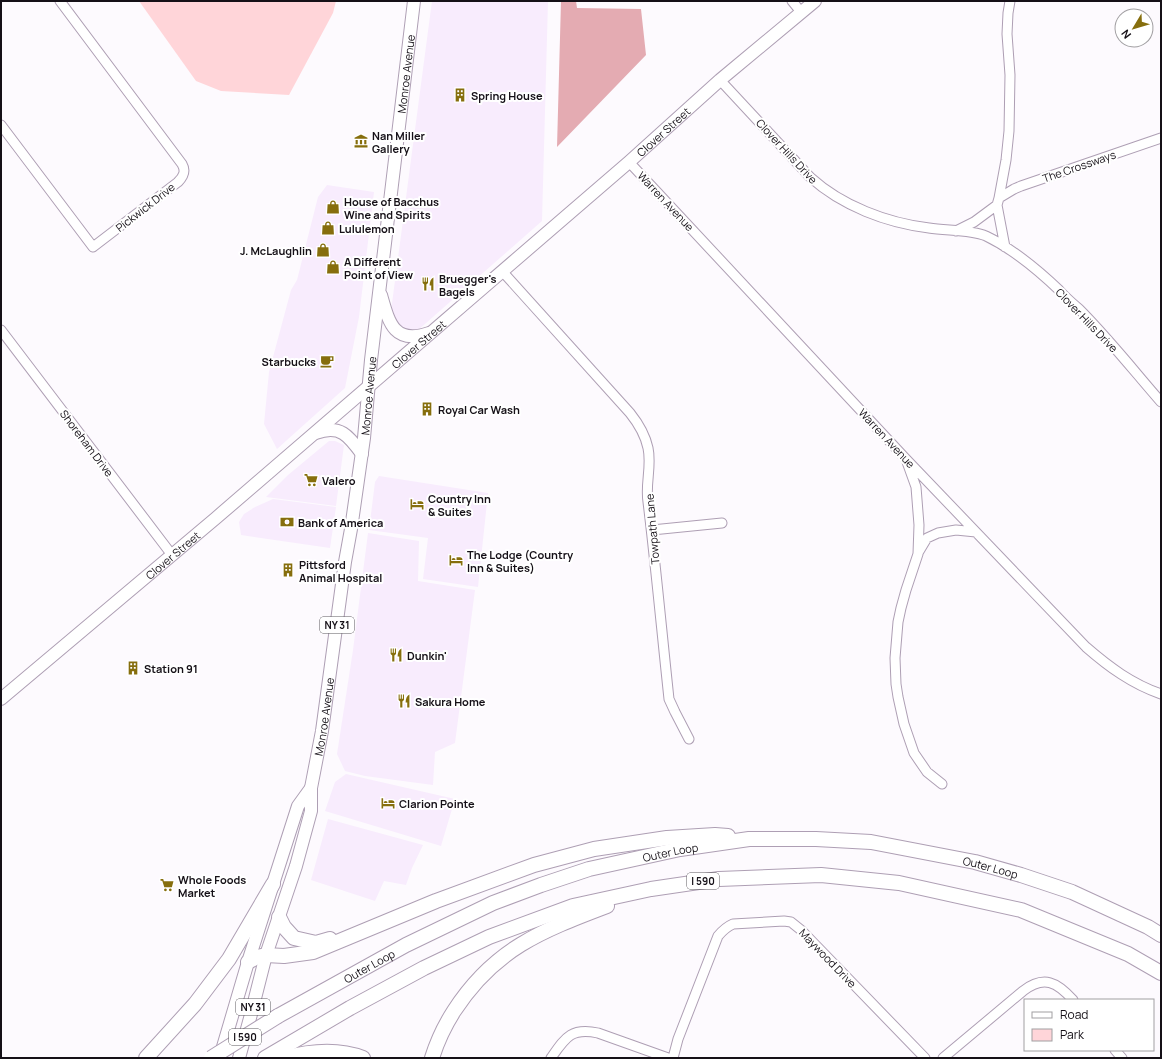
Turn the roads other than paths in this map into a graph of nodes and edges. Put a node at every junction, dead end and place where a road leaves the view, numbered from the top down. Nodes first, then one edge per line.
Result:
1 (60, 1) edge
2 (414, 1) edge
3 (792, 1) edge
4 (815, 1) edge
5 (1010, 1) edge
6 (802, 12) junction
7 (720, 80) junction
8 (1, 125) edge
9 (1161, 138) edge
10 (628, 162) junction
11 (998, 202) junction
12 (956, 231) junction
13 (1005, 247) junction
14 (502, 271) junction
15 (380, 290) junction
16 (1, 330) edge
17 (432, 332) junction
18 (369, 386) junction
19 (1161, 402) edge
20 (315, 433) junction
21 (362, 454) junction
22 (906, 458) junction
23 (722, 523) dead end
24 (652, 530) junction
25 (976, 532) junction
26 (918, 554) junction
27 (172, 555) junction
28 (1161, 694) edge
29 (1, 699) edge
30 (689, 739) dead end
31 (942, 784) dead end
32 (311, 788) junction
33 (749, 839) junction
34 (273, 884) junction
35 (651, 889) junction
36 (279, 917) junction
37 (358, 934) junction
38 (1161, 935) edge
39 (266, 955) junction
40 (248, 962) junction
41 (1161, 973) edge
42 (1072, 999) edge
43 (266, 1057) edge
44 (146, 1058) edge
45 (211, 1058) edge
46 (220, 1058) edge
47 (238, 1058) edge
48 (284, 1058) edge
49 (363, 1058) edge
50 (432, 1058) edge
51 (551, 1058) edge
52 (668, 1058) edge
53 (673, 1058) edge
54 (925, 1058) edge
55 (943, 1058) edge

1 - 8 street, Pickwick Drive
2 - 15 main road, Monroe Avenue / NY 31
3 - 6 street
4 - 6 main road, Clover Street
5 - 11 street
6 - 7 main road, Clover Street
7 - 10 main road, Clover Street
7 - 12 street, Clover Hills Drive
9 - 11 street, The Crossways
10 - 14 main road, Clover Street
10 - 22 street, Warren Avenue
11 - 12 street
11 - 13 street
12 - 13 street, Clover Hills Drive
13 - 19 street, Clover Hills Drive
14 - 17 main road, Clover Street
14 - 24 street, Towpath Lane
15 - 17 main road
15 - 18 main road, Monroe Avenue / NY 31
16 - 27 street, Shoreham Drive
17 - 18 main road, Clover Street
18 - 20 main road, Clover Street
18 - 21 main road, Monroe Avenue / NY 31
20 - 21 main road
20 - 27 main road, Clover Street
21 - 32 main road, Monroe Avenue / NY 31
22 - 25 street, Warren Avenue
22 - 26 street
23 - 24 street
24 - 30 street, Towpath Lane
25 - 26 street
25 - 28 street, Warren Avenue
26 - 31 street
27 - 29 main road, Clover Street
32 - 34 main road, Monroe Avenue / NY 31
32 - 36 main road, Monroe Avenue / NY 31
33 - 37 highway
33 - 38 highway, Outer Loop / I 590
33 - 45 highway, Outer Loop / I 590, bridge
34 - 40 main road, Monroe Avenue / NY 31
34 - 44 highway
35 - 41 highway, I 590
35 - 43 highway, I 590
35 - 50 highway
36 - 37 highway
36 - 39 main road, Monroe Avenue / NY 31
37 - 39 highway
39 - 40 highway
39 - 47 main road, Monroe Avenue / NY 31
40 - 46 main road, Monroe Avenue / NY 31
42 - 55 street
48 - 49 highway
51 - 52 street
53 - 54 street, Maywood Drive

